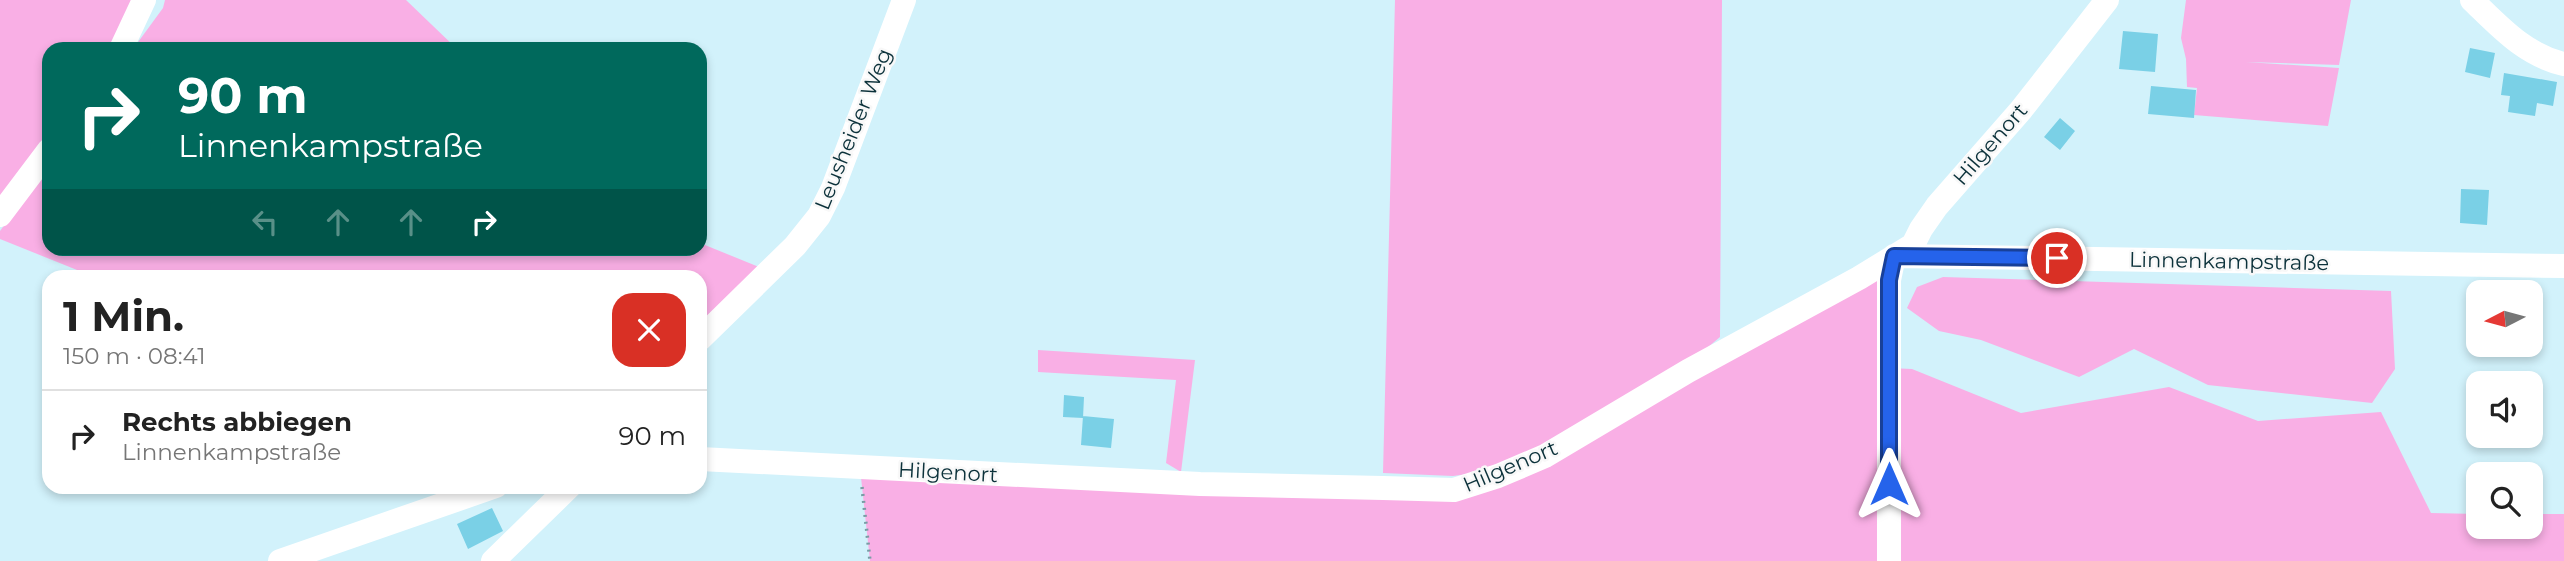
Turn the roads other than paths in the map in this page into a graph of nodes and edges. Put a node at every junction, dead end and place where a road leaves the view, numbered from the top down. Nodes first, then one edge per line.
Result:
1 (144, 0) edge
2 (904, 0) edge
3 (2107, 0) edge
4 (2472, 0) edge
5 (124, 42) edge
6 (2564, 64) edge
7 (42, 158) edge
8 (0, 215) edge
9 (1894, 256) junction
10 (2564, 266) edge
11 (707, 332) edge
12 (707, 459) edge
13 (473, 494) edge
14 (562, 494) edge
15 (280, 561) edge
16 (493, 561) edge
17 (1889, 561) edge

1 - 5 street
2 - 11 street, Leusheider Weg
3 - 9 street, Hilgenort
4 - 6 street
7 - 8 street
9 - 10 street, Linnenkampstraße
9 - 12 street, Hilgenort
9 - 17 street
13 - 15 street
14 - 16 street

